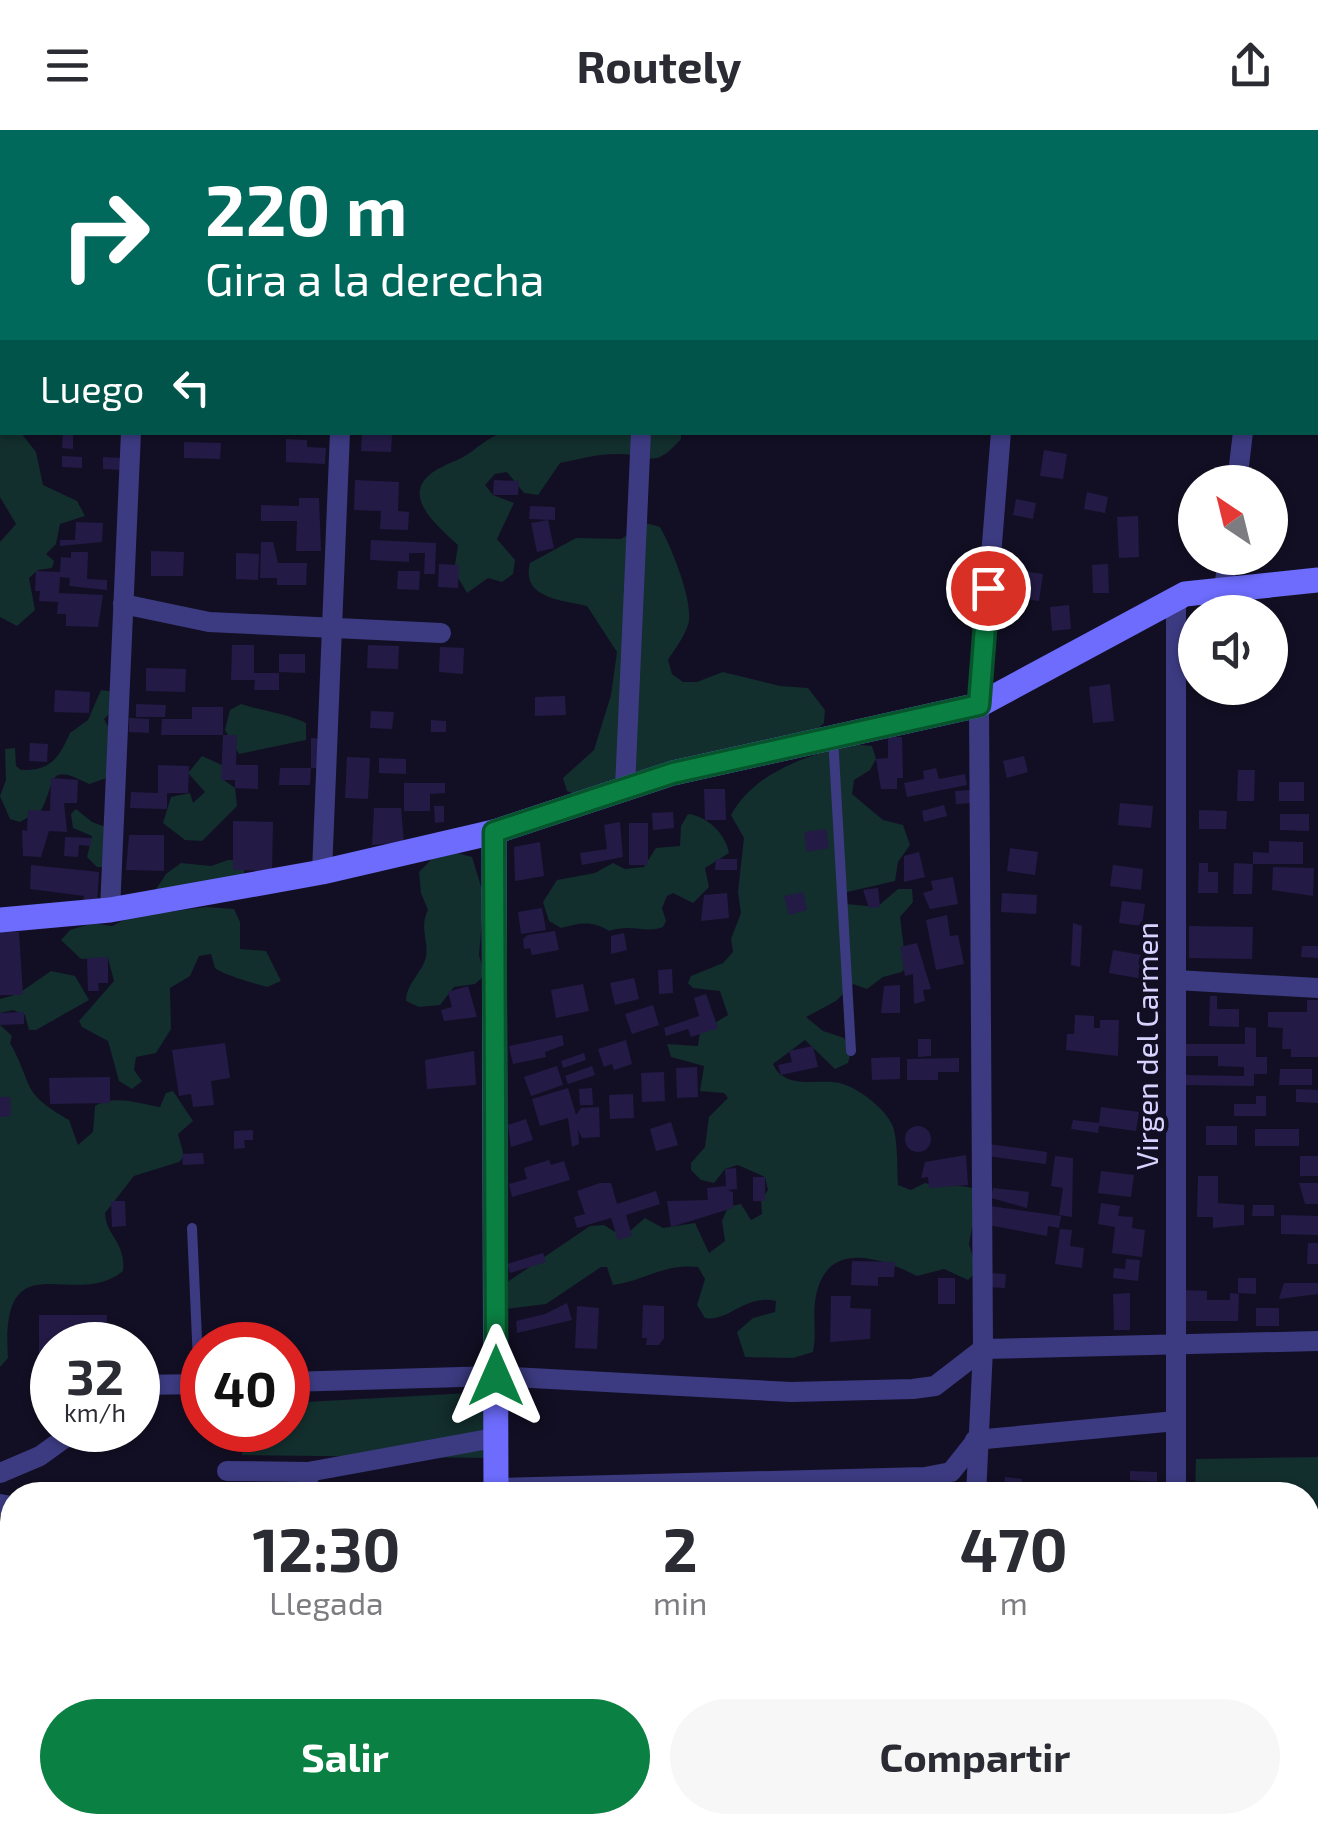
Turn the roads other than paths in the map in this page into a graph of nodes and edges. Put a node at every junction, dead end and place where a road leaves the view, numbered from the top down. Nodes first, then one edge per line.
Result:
1 (131, 435) edge
2 (340, 435) edge
3 (641, 435) edge
4 (1002, 435) edge
5 (1244, 435) edge
6 (1239, 465) edge
7 (1226, 575) edge
8 (1318, 580) edge
9 (1224, 589) junction
10 (1176, 598) junction
11 (123, 604) junction
12 (332, 628) junction
13 (441, 633) dead end
14 (979, 705) junction
15 (833, 735) junction
16 (625, 788) junction
17 (494, 832) junction
18 (322, 872) junction
19 (110, 910) junction
20 (0, 920) edge
21 (1176, 980) junction
22 (1318, 988) edge
23 (851, 1051) dead end
24 (192, 1228) dead end
25 (197, 1322) edge
26 (1318, 1341) edge
27 (1176, 1344) junction
28 (983, 1349) junction
29 (496, 1376) junction
30 (310, 1381) edge
31 (1176, 1422) junction
32 (494, 1438) junction
33 (976, 1440) junction
34 (46, 1452) edge
35 (227, 1471) dead end
36 (308, 1472) junction
37 (0, 1473) edge
38 (308, 1482) edge
39 (496, 1482) edge
40 (812, 1482) edge
41 (976, 1482) edge
42 (1176, 1482) edge

1 - 11 street
2 - 12 street
3 - 16 street
4 - 14 street
5 - 6 street
7 - 9 street
8 - 9 street
9 - 10 street
10 - 14 street
10 - 21 street, Virgen del Carmen
11 - 12 street
11 - 19 street
12 - 13 street
12 - 18 street
14 - 15 street
14 - 28 street
15 - 16 street
15 - 23 lane
16 - 17 street
17 - 18 street
17 - 29 street
18 - 19 street
19 - 20 street
21 - 22 street
21 - 27 street, Virgen del Carmen
24 - 25 lane
26 - 27 street
27 - 28 street
27 - 31 street, Virgen del Carmen
28 - 29 street
28 - 33 street
29 - 30 street
29 - 32 street
31 - 33 street
31 - 42 street, Virgen del Carmen
32 - 36 street
32 - 39 street
33 - 40 street
33 - 41 street
34 - 37 street
35 - 36 street
36 - 38 street

